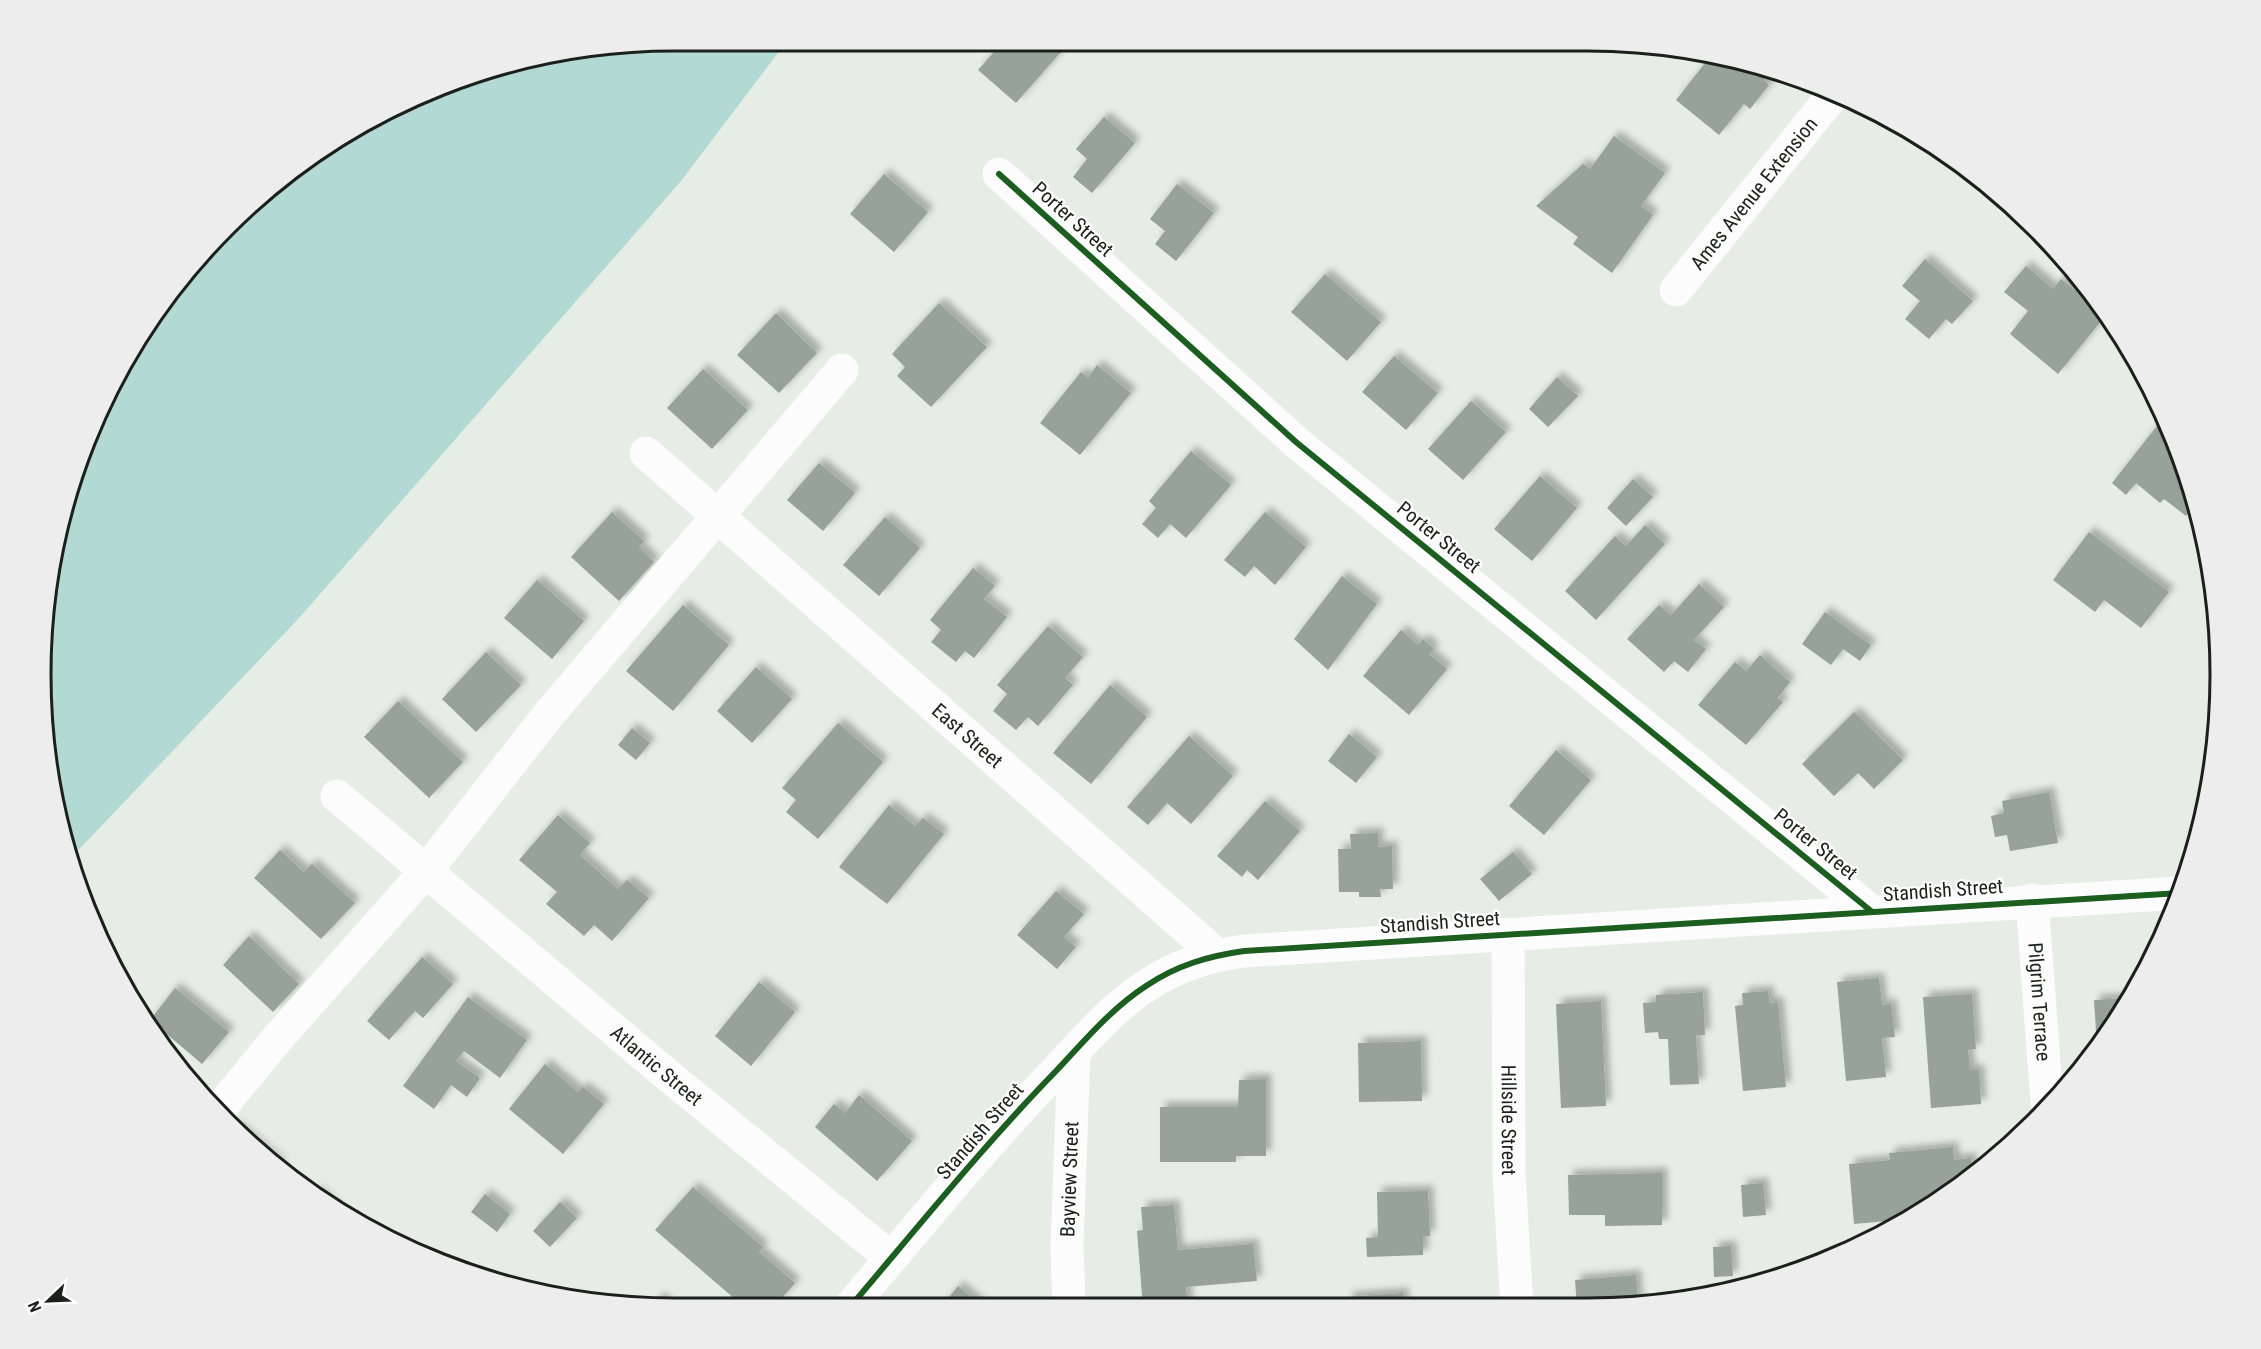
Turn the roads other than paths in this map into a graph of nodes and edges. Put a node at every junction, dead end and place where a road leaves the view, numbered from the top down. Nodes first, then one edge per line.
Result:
1 (1829, 100) edge
2 (999, 174) dead end
3 (1676, 290) dead end
4 (842, 370) dead end
5 (646, 453) dead end
6 (717, 515) junction
7 (337, 796) dead end
8 (426, 871) junction
9 (2170, 893) edge
10 (2032, 900) junction
11 (1871, 911) junction
12 (1508, 934) junction
13 (1216, 955) junction
14 (1074, 1052) junction
15 (2046, 1095) edge
16 (223, 1104) edge
17 (891, 1258) junction
18 (858, 1298) edge
19 (1069, 1298) edge
20 (1516, 1298) edge

1 - 3 street, Ames Avenue Extension
2 - 11 street, Porter Street
4 - 6 street
5 - 6 street, East Street
6 - 8 street
6 - 13 street, East Street
7 - 8 street, Atlantic Street
8 - 16 street
8 - 17 street, Atlantic Street
9 - 10 street, Standish Street
10 - 11 street, Standish Street
10 - 15 street, Pilgrim Terrace
11 - 12 street, Standish Street
12 - 13 street, Standish Street
12 - 20 street, Hillside Street
13 - 14 street, Standish Street
14 - 17 street, Standish Street
14 - 19 street, Bayview Street
17 - 18 street, Standish Street

